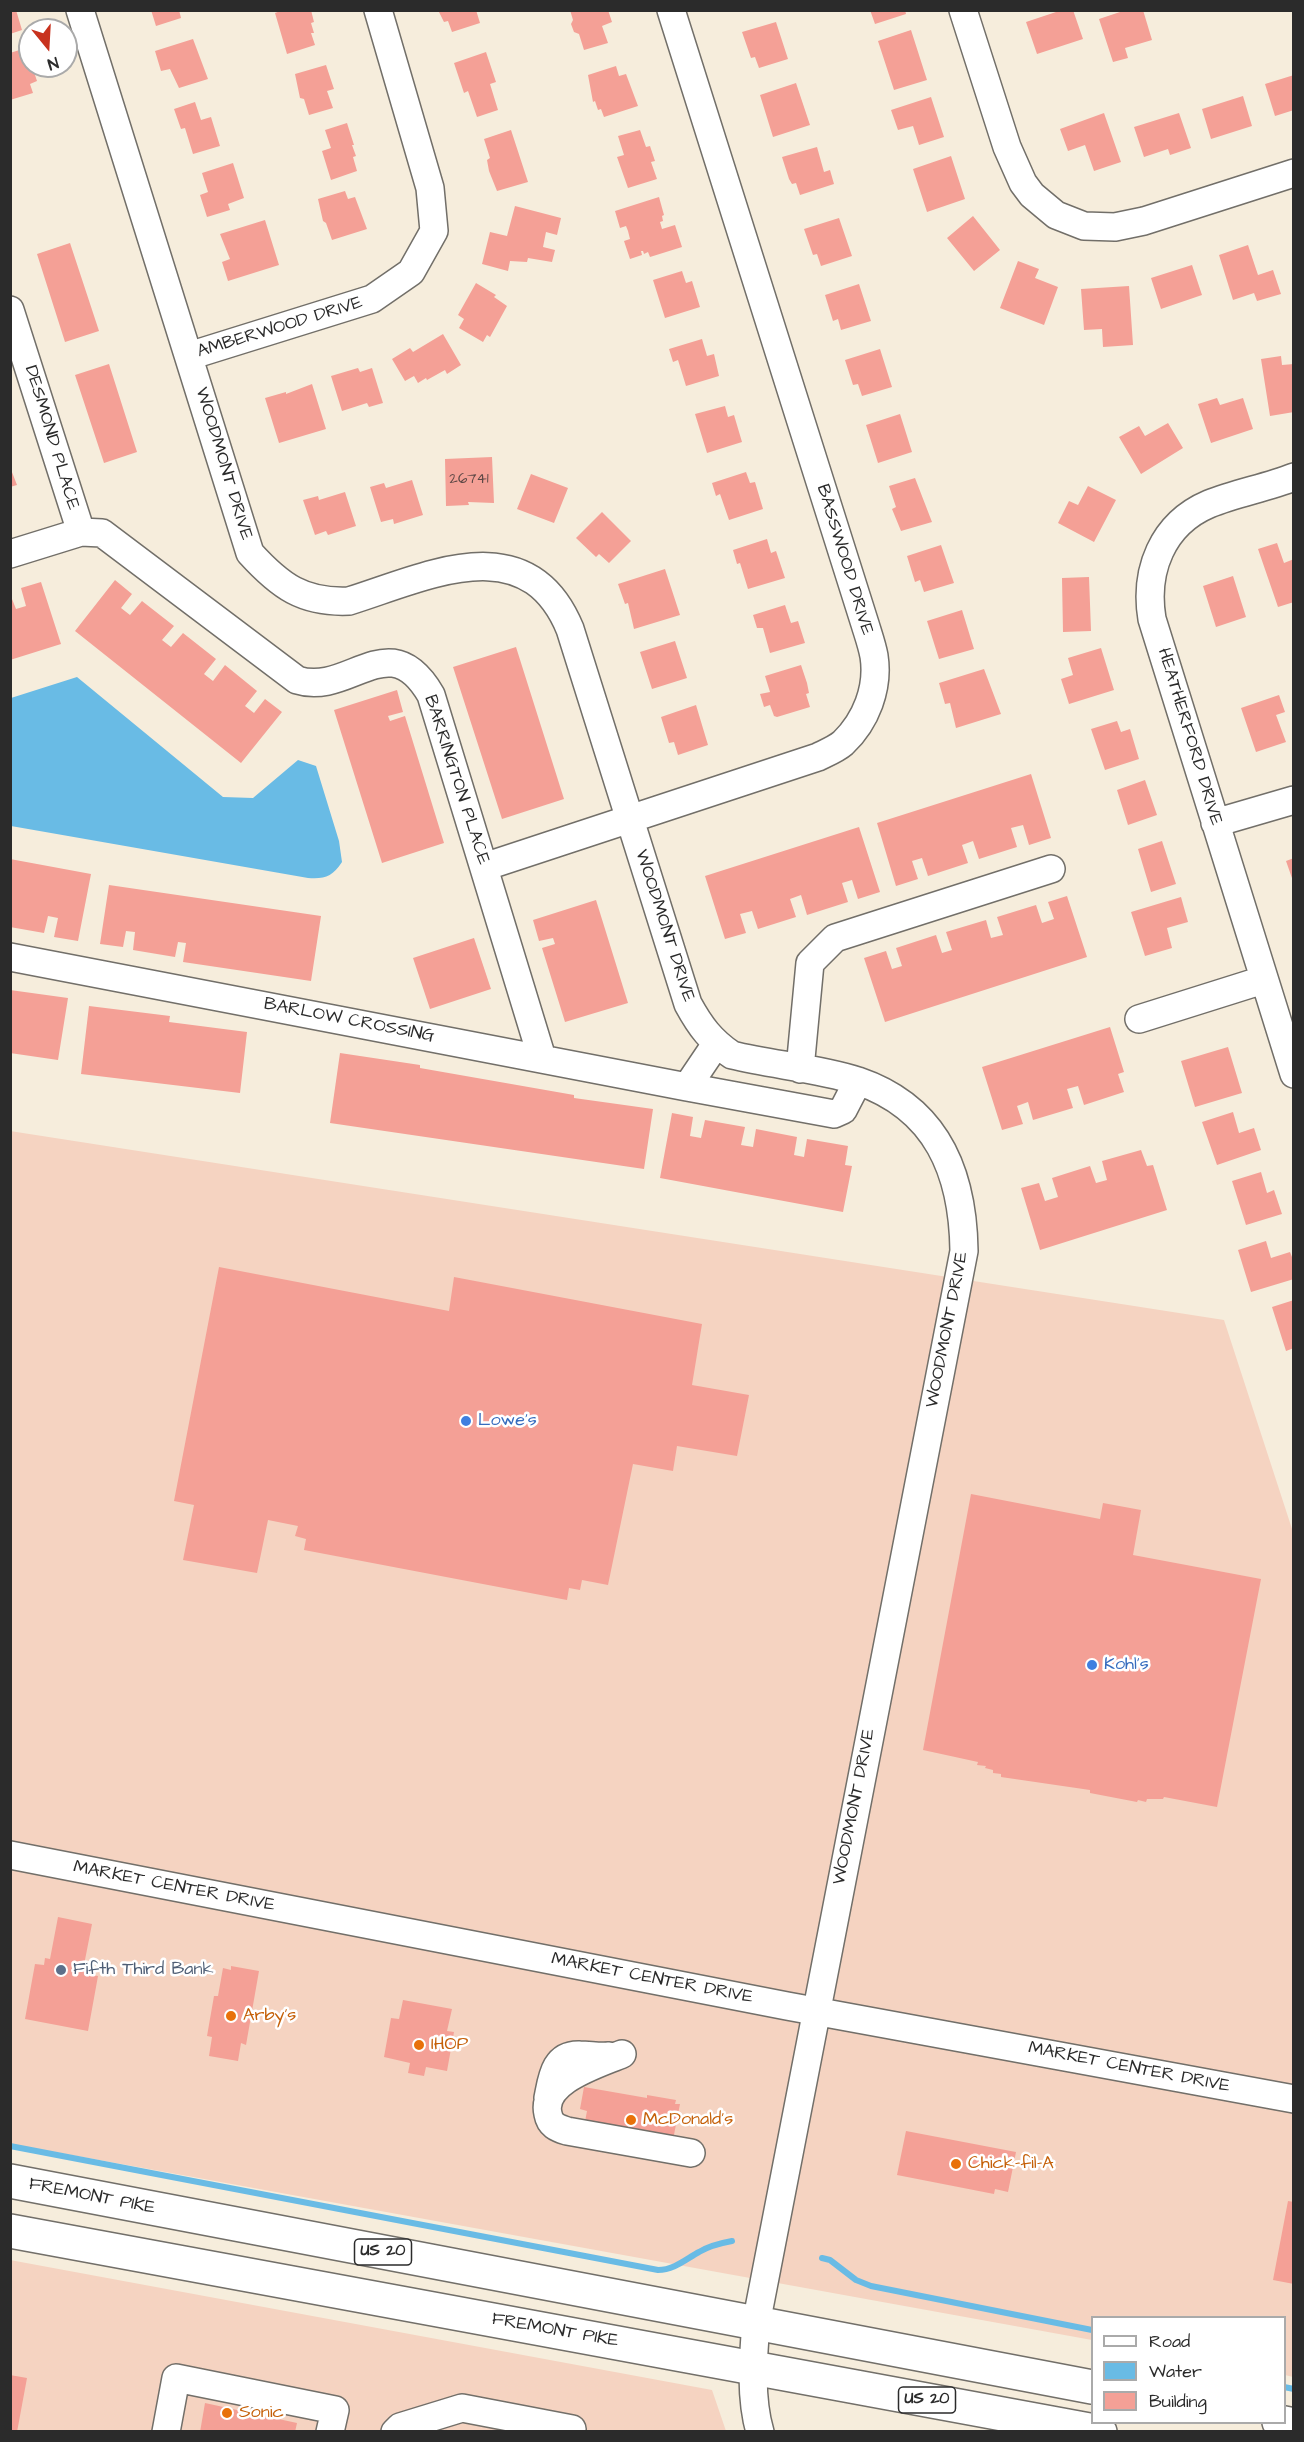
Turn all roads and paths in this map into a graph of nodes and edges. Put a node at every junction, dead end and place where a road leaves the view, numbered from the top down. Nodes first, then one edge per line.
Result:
1 (80, 10) edge
2 (378, 10) edge
3 (671, 10) edge
4 (963, 10) edge
5 (1293, 173) edge
6 (10, 310) edge
7 (189, 356) junction
8 (1293, 477) edge
9 (81, 532) junction
10 (10, 554) edge
11 (1293, 800) edge
12 (630, 819) junction
13 (1215, 823) junction
14 (484, 867) junction
15 (1051, 869) dead end
16 (10, 957) edge
17 (1263, 980) junction
18 (1139, 1019) dead end
19 (716, 1044) junction
20 (542, 1058) junction
21 (800, 1069) junction
22 (1293, 1074) edge
23 (858, 1082) junction
24 (687, 1087) junction
25 (10, 1855) edge
26 (815, 2011) junction
27 (622, 2054) dead end
28 (1293, 2099) edge
29 (691, 2153) dead end
30 (10, 2181) edge
31 (10, 2232) edge
32 (200, 2266) junction
33 (755, 2346) junction
34 (1091, 2387) edge
35 (225, 2388) junction
36 (575, 2431) edge
37 (166, 2432) edge
38 (315, 2432) edge
39 (330, 2432) edge
40 (395, 2432) edge
41 (760, 2432) edge
42 (1100, 2432) edge

1 - 7 street, WOODMONT DRIVE
2 - 7 street, AMBERWOOD DRIVE
3 - 12 street, BASSWOOD DRIVE
4 - 5 street
6 - 9 street, DESMOND PLACE
7 - 12 street, WOODMONT DRIVE
8 - 13 street, HEATHERFORD DRIVE
9 - 10 street
9 - 14 street, BARRINGTON PLACE
11 - 13 street
12 - 14 street, BASSWOOD DRIVE
12 - 19 street, WOODMONT DRIVE
13 - 17 street, HEATHERFORD DRIVE
14 - 20 street, BARRINGTON PLACE
15 - 21 street
16 - 20 street, BARLOW CROSSING
17 - 18 street
17 - 22 street, HEATHERFORD DRIVE
19 - 21 street, WOODMONT DRIVE
19 - 24 street
20 - 24 street, BARLOW CROSSING
21 - 23 street, WOODMONT DRIVE
23 - 24 street, BARLOW CROSSING
23 - 26 street, WOODMONT DRIVE
25 - 26 street, MARKET CENTER DRIVE
26 - 28 street, MARKET CENTER DRIVE
26 - 33 street, WOODMONT DRIVE
27 - 29 street
30 - 33 highway, FREMONT PIKE / US 20
31 - 32 highway, FREMONT PIKE / US 20
32 - 33 highway, FREMONT PIKE / US 20
32 - 33 highway
33 - 34 highway, FREMONT PIKE / US 20
33 - 41 street, WOODMONT DRIVE
33 - 42 highway, FREMONT PIKE / US 20
35 - 37 street
35 - 38 street
35 - 39 street
36 - 40 street

